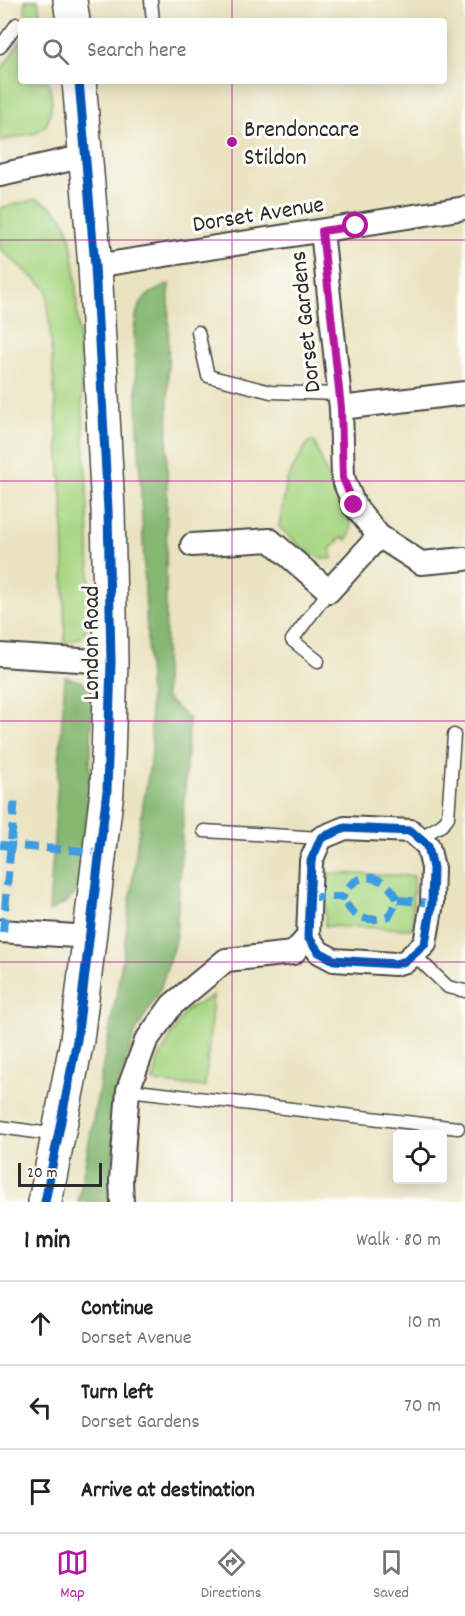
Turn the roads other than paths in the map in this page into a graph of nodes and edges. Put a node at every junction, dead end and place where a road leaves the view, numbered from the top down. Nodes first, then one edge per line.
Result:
1 (70, 0) edge
2 (151, 0) edge
3 (72, 18) edge
4 (153, 18) edge
5 (17, 24) dead end
6 (0, 47) edge
7 (79, 84) edge
8 (86, 156) junction
9 (0, 175) edge
10 (465, 208) edge
11 (322, 231) junction
12 (95, 266) junction
13 (198, 332) dead end
14 (465, 393) edge
15 (340, 401) junction
16 (379, 536) junction
17 (192, 545) dead end
18 (465, 559) edge
19 (329, 591) junction
20 (0, 654) edge
21 (318, 660) dead end
22 (111, 662) junction
23 (454, 735) dead end
24 (204, 831) dead end
25 (321, 838) junction
26 (420, 838) junction
27 (0, 931) edge
28 (90, 937) junction
29 (308, 937) junction
30 (414, 956) junction
31 (465, 991) edge
32 (128, 1090) junction
33 (0, 1127) edge
34 (458, 1128) dead end
35 (58, 1135) junction
36 (45, 1202) edge
37 (122, 1202) edge

1 - 3 highway
2 - 4 lane
5 - 6 lane
7 - 8 highway, London Road
8 - 9 street
8 - 12 highway, London Road
10 - 11 street, Dorset Avenue
11 - 12 street, Dorset Avenue
11 - 15 street, Dorset Gardens
12 - 22 highway, London Road
13 - 15 lane
14 - 15 street, Dorset Gardens
15 - 16 street, Dorset Gardens
16 - 18 street, Dorset Gardens
16 - 19 street
17 - 19 street
19 - 21 lane
20 - 22 street
22 - 28 highway, London Road
23 - 26 lane
24 - 25 lane
25 - 26 street
25 - 29 street
26 - 30 street
27 - 28 street
28 - 35 highway, London Road
29 - 30 street
29 - 32 street
30 - 31 lane
32 - 34 lane
32 - 37 street
33 - 35 lane
35 - 36 highway, London Road

